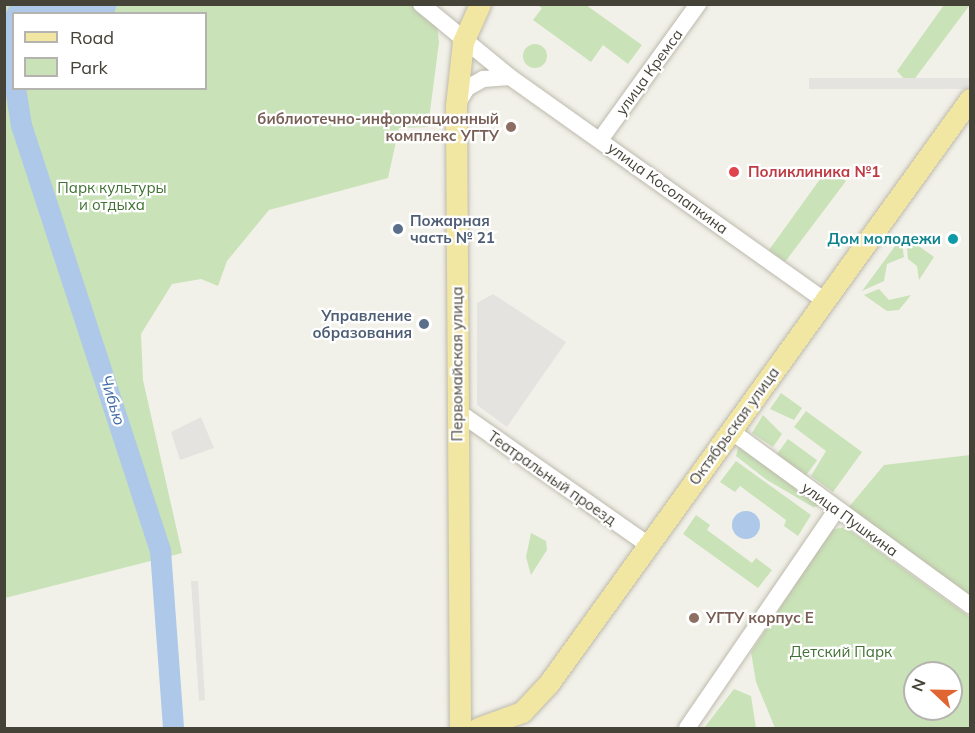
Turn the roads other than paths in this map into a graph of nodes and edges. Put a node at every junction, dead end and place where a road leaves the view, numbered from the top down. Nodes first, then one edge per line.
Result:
1 (421, 4) edge
2 (480, 4) edge
3 (698, 4) edge
4 (463, 42) junction
5 (510, 77) junction
6 (970, 99) edge
7 (456, 106) junction
8 (600, 140) junction
9 (824, 300) junction
10 (457, 411) junction
11 (731, 431) junction
12 (837, 510) junction
13 (647, 544) junction
14 (970, 606) edge
15 (460, 729) edge
16 (478, 729) edge
17 (687, 729) edge

1 - 4 street, улица Косолапкина
2 - 4 main road, Первомайская улица
3 - 8 street, улица Кремса
4 - 5 street, улица Косолапкина
4 - 7 main road, Первомайская улица
5 - 7 street
5 - 8 street, улица Косолапкина
6 - 9 main road, Октябрьская улица
7 - 10 main road, Первомайская улица
8 - 9 street, улица Косолапкина
9 - 11 main road, Октябрьская улица
10 - 13 street, Театральный проезд
10 - 15 main road, Первомайская улица
11 - 12 street, улица Пушкина
11 - 13 main road, Октябрьская улица
12 - 14 street, улица Пушкина
12 - 17 street
13 - 16 main road, Октябрьская улица

